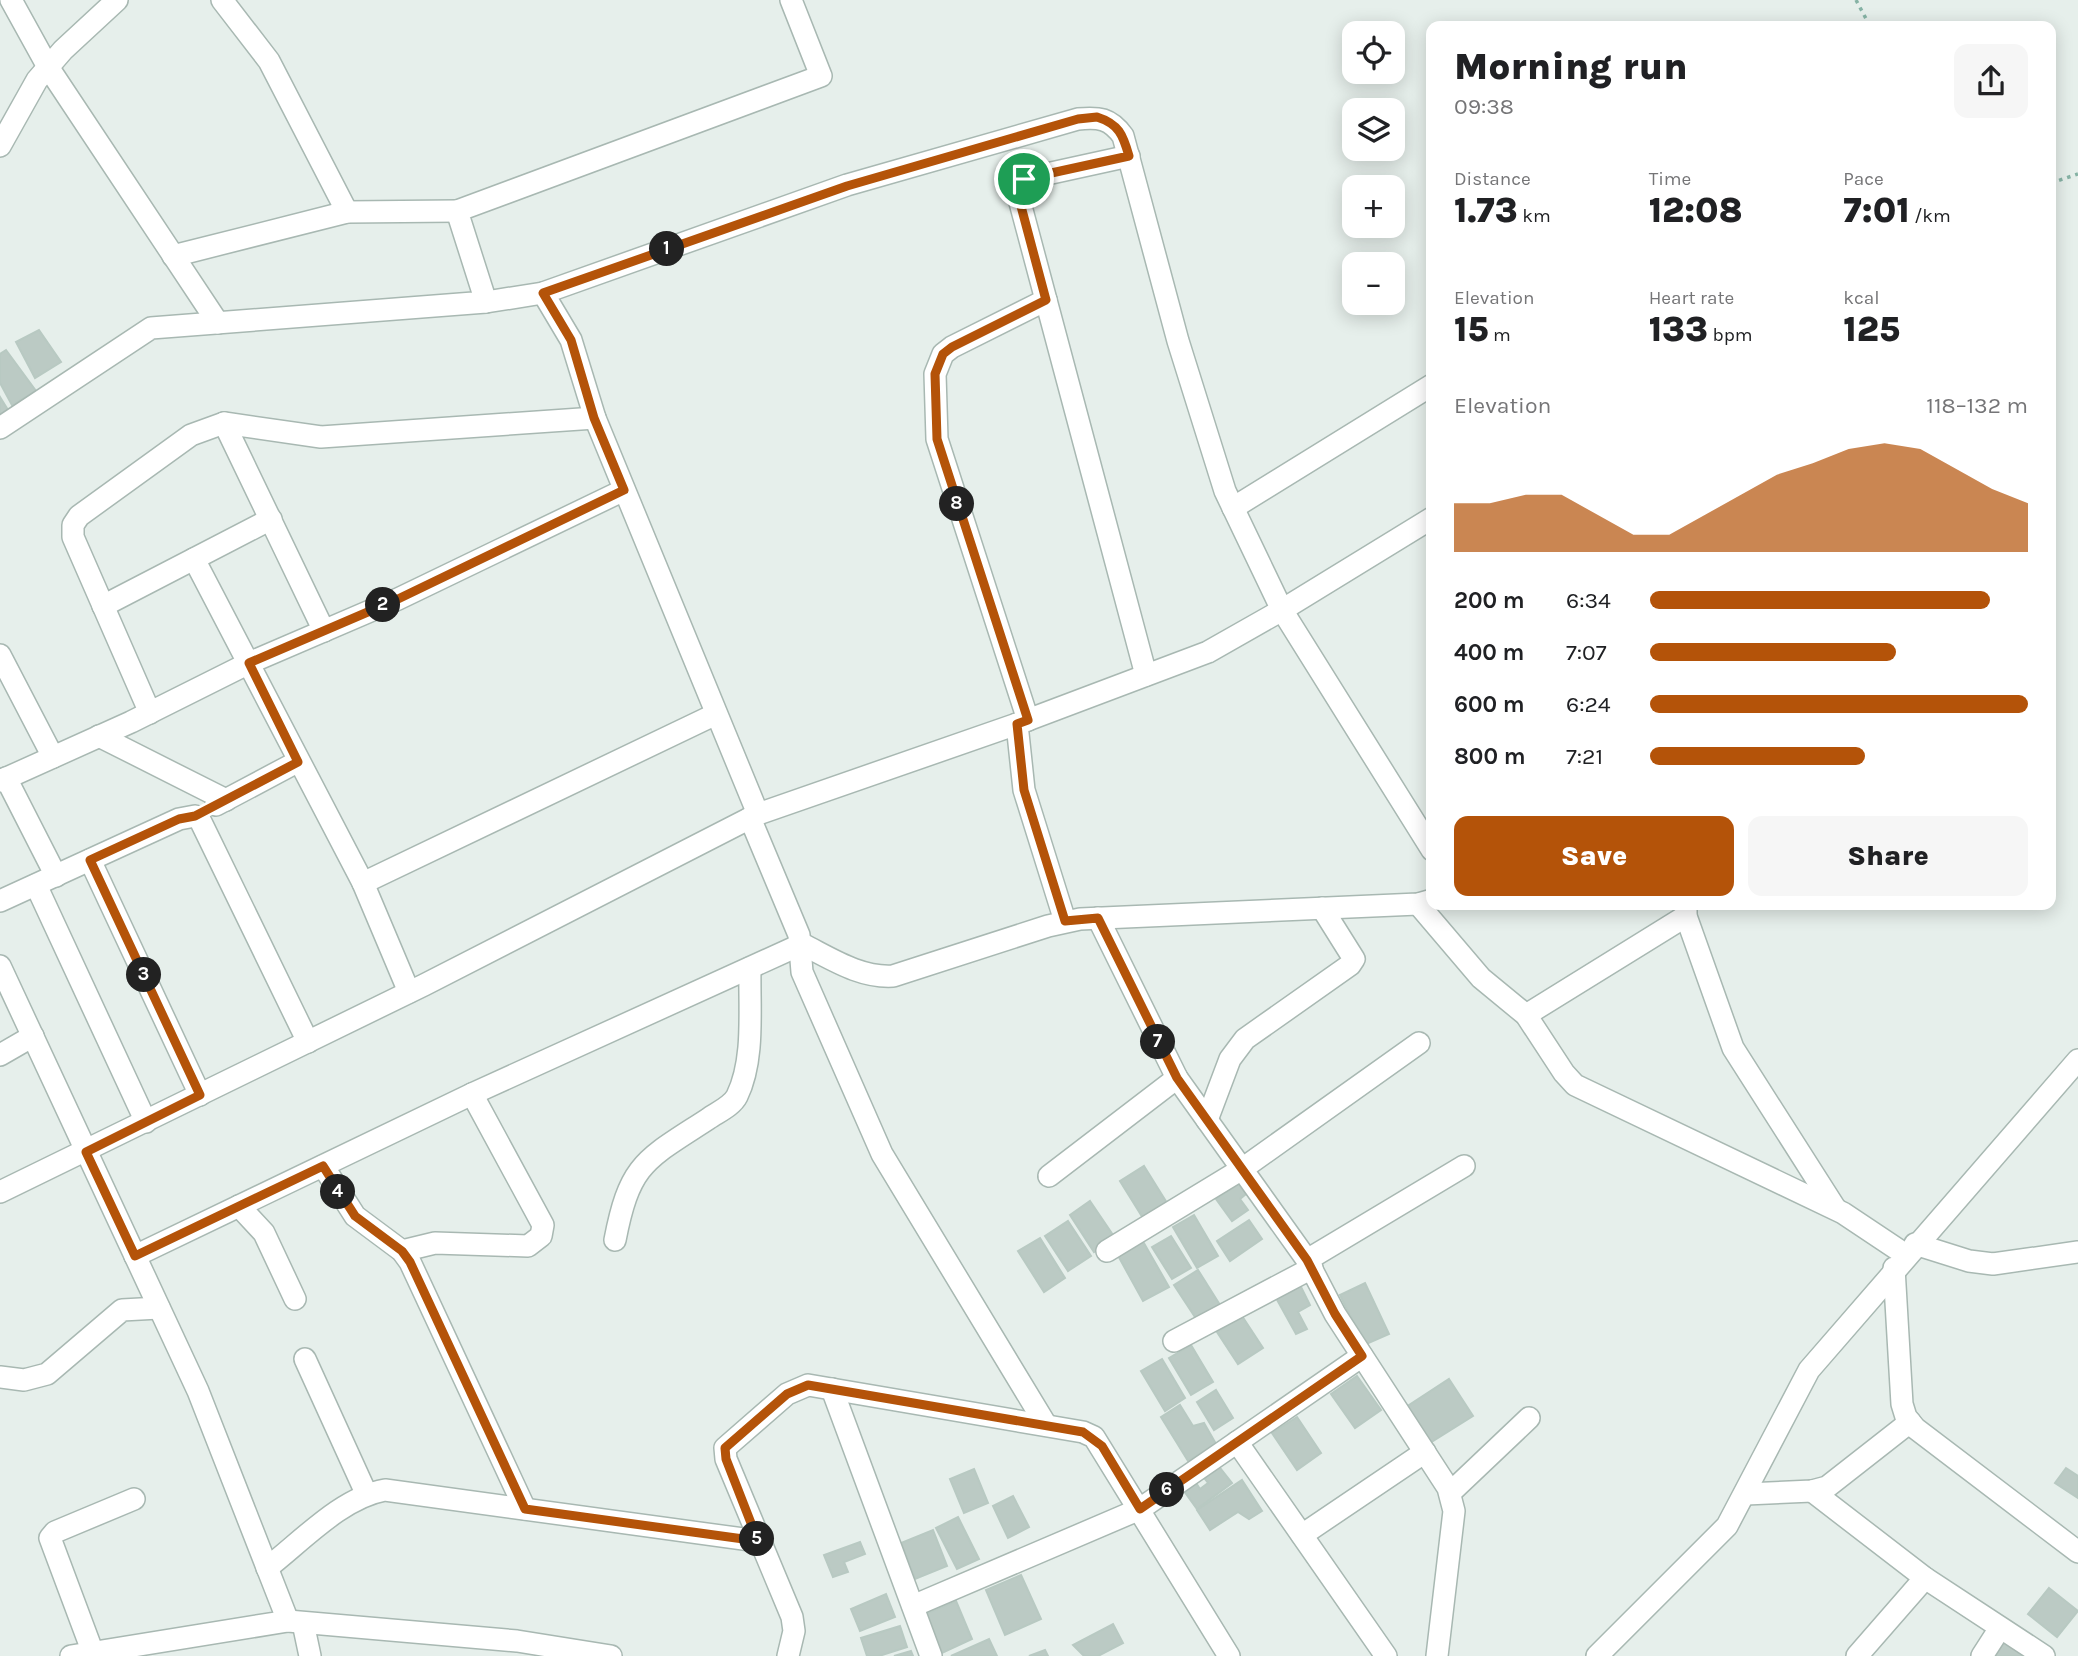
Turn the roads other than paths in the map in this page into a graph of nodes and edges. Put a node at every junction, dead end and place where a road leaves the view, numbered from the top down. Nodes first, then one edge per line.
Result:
1 (11, 0) edge
2 (117, 0) edge
3 (222, 0) edge
4 (791, 0) edge
5 (48, 67) junction
6 (0, 146) edge
7 (1129, 156) junction
8 (457, 211) junction
9 (347, 212) junction
10 (173, 256) junction
11 (543, 293) junction
12 (1046, 300) junction
13 (486, 302) junction
14 (218, 323) junction
15 (1426, 390) edge
16 (594, 418) junction
17 (224, 423) junction
18 (0, 428) edge
19 (624, 490) junction
20 (1233, 508) junction
21 (271, 519) junction
22 (1426, 522) edge
23 (194, 559) junction
24 (103, 606) junction
25 (1282, 610) junction
26 (324, 631) junction
27 (0, 655) edge
28 (249, 663) junction
29 (1146, 675) junction
30 (150, 713) junction
31 (716, 714) junction
32 (1022, 722) junction
33 (99, 736) junction
34 (53, 757) junction
35 (298, 762) junction
36 (3, 779) edge
37 (226, 800) junction
38 (195, 816) junction
39 (754, 816) junction
40 (1426, 840) edge
41 (90, 860) junction
42 (56, 876) junction
43 (363, 883) junction
44 (36, 885) junction
45 (0, 901) edge
46 (1425, 902) edge
47 (1322, 908) junction
48 (1431, 910) edge
49 (1686, 910) edge
50 (1098, 918) junction
51 (1065, 921) junction
52 (802, 944) junction
53 (0, 965) edge
54 (750, 968) junction
55 (410, 992) junction
56 (1526, 1015) junction
57 (33, 1037) junction
58 (308, 1042) junction
59 (1419, 1043) dead end
60 (0, 1055) edge
61 (2078, 1060) edge
62 (1177, 1078) junction
63 (472, 1094) junction
64 (200, 1095) junction
65 (1207, 1120) junction
66 (146, 1122) junction
67 (86, 1152) junction
68 (323, 1166) junction
69 (1464, 1166) dead end
70 (1242, 1169) junction
71 (1049, 1176) dead end
72 (0, 1192) edge
73 (239, 1206) junction
74 (1836, 1209) junction
75 (615, 1240) dead end
76 (402, 1251) junction
77 (1108, 1251) dead end
78 (2078, 1252) edge
79 (135, 1256) junction
80 (1905, 1256) junction
81 (1309, 1264) junction
82 (295, 1299) dead end
83 (159, 1308) junction
84 (1174, 1341) dead end
85 (1362, 1356) junction
86 (305, 1359) dead end
87 (0, 1377) edge
88 (832, 1389) junction
89 (1529, 1418) dead end
90 (1910, 1422) junction
91 (1046, 1425) junction
92 (1237, 1443) junction
93 (1425, 1452) junction
94 (1812, 1491) junction
95 (366, 1493) junction
96 (1450, 1493) junction
97 (1746, 1494) junction
98 (134, 1499) dead end
99 (525, 1509) junction
100 (1140, 1509) junction
101 (1301, 1535) junction
102 (758, 1541) junction
103 (2076, 1545) edge
104 (267, 1568) junction
105 (1924, 1578) junction
106 (913, 1606) junction
107 (296, 1622) junction
108 (2000, 1628) junction
109 (520, 1648) edge
110 (93, 1653) junction
111 (71, 1656) edge
112 (310, 1656) edge
113 (611, 1656) edge
114 (788, 1656) edge
115 (932, 1656) edge
116 (1229, 1656) edge
117 (1386, 1656) edge
118 (1437, 1656) edge
119 (1597, 1656) edge
120 (1857, 1656) edge
121 (1982, 1656) edge
122 (2044, 1656) edge

1 - 5 street
2 - 5 street
3 - 9 street
4 - 8 street
5 - 6 street
5 - 10 street
7 - 11 street
7 - 12 street
7 - 20 street
8 - 9 street
8 - 13 street
9 - 10 street
10 - 14 street
11 - 13 street
11 - 16 street
12 - 29 street
12 - 32 street
13 - 14 street
14 - 18 street
15 - 20 street
16 - 17 street
16 - 19 street
17 - 21 street
17 - 24 street
19 - 26 street
19 - 31 street
20 - 25 street
21 - 23 street
21 - 26 street
22 - 25 street
23 - 24 street
23 - 28 street
24 - 30 street
25 - 29 street
25 - 40 street
26 - 28 street
27 - 34 street
28 - 30 street
28 - 35 street
29 - 32 street
30 - 33 street
31 - 39 street
31 - 43 street
32 - 39 street
32 - 51 street
33 - 34 street
33 - 37 street
34 - 36 street
35 - 37 street
35 - 43 street
36 - 42 street
37 - 38 street
38 - 41 street
38 - 58 street
39 - 52 street
39 - 55 street
41 - 42 street
41 - 64 street
42 - 44 street
43 - 55 street
44 - 45 street
44 - 66 street
46 - 47 street
47 - 50 street
47 - 65 street
48 - 56 street
49 - 56 street
49 - 74 street
50 - 51 street
50 - 62 street
51 - 52 street
52 - 54 street
52 - 91 street
53 - 57 street
54 - 63 street
54 - 75 street
55 - 58 street
56 - 74 street
57 - 60 street
57 - 67 street
58 - 64 street
59 - 70 street
61 - 80 street
62 - 65 street
62 - 71 street
63 - 68 street
63 - 76 street
64 - 66 street
65 - 70 street
66 - 67 street
67 - 72 street
67 - 79 street
68 - 73 street
68 - 76 street
69 - 81 street
70 - 77 street
70 - 81 street
73 - 79 street
73 - 82 street
74 - 80 street
76 - 99 street
78 - 80 street
79 - 83 street
80 - 90 street
80 - 97 street
81 - 84 street
81 - 85 street
83 - 87 street
83 - 104 street
85 - 92 street
85 - 93 street
86 - 95 street
88 - 91 street
88 - 102 street
88 - 106 street
89 - 96 street
90 - 94 street
90 - 103 street
91 - 100 street
92 - 100 street
92 - 101 street
93 - 96 street
93 - 101 street
94 - 97 street
94 - 105 street
95 - 99 street
95 - 104 street
96 - 118 street
97 - 119 street
98 - 110 street
99 - 102 street
100 - 106 street
100 - 116 street
101 - 117 street
102 - 114 street
104 - 107 street
105 - 108 street
105 - 120 street
106 - 115 street
107 - 109 street
107 - 110 street
107 - 112 street
108 - 121 street
108 - 122 street
109 - 113 street
110 - 111 street

